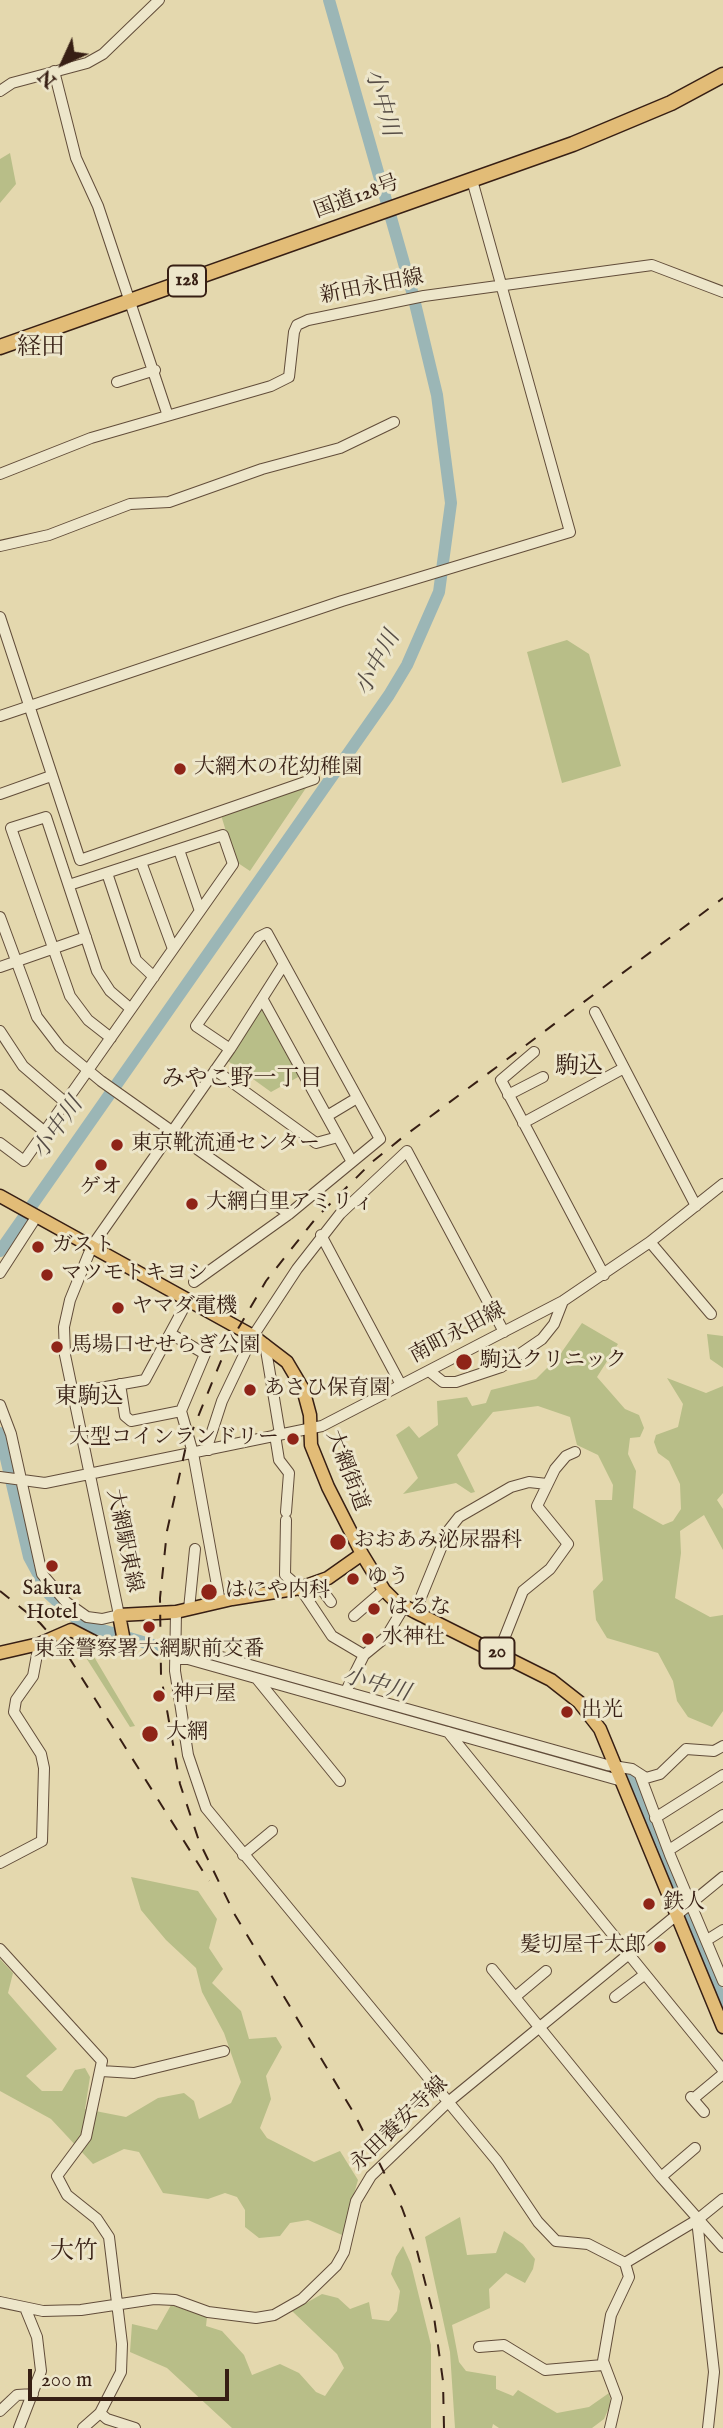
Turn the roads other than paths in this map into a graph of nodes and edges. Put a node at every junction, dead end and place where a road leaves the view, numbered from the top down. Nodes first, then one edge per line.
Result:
1 (159, 0) edge
2 (54, 71) junction
3 (723, 75) edge
4 (0, 91) edge
5 (472, 180) junction
6 (503, 287) junction
7 (723, 292) edge
8 (130, 301) junction
9 (0, 347) edge
10 (155, 370) junction
11 (117, 382) dead end
12 (167, 413) junction
13 (394, 422) dead end
14 (0, 474) edge
15 (0, 546) edge
16 (0, 617) edge
17 (29, 706) junction
18 (0, 716) edge
19 (51, 776) junction
20 (314, 779) dead end
21 (0, 794) edge
22 (179, 850) junction
23 (141, 862) junction
24 (107, 873) junction
25 (69, 885) junction
26 (200, 911) junction
27 (0, 917) edge
28 (86, 937) junction
29 (52, 948) junction
30 (173, 949) junction
31 (16, 962) junction
32 (284, 964) junction
33 (0, 967) edge
34 (154, 977) junction
35 (263, 1000) junction
36 (131, 1009) junction
37 (595, 1012) dead end
38 (1, 1035) edge
39 (111, 1038) junction
40 (230, 1049) junction
41 (534, 1052) dead end
42 (624, 1068) junction
43 (215, 1070) junction
44 (89, 1071) junction
45 (543, 1077) dead end
46 (0, 1095) edge
47 (509, 1095) junction
48 (357, 1098) junction
49 (66, 1103) junction
50 (327, 1116) junction
51 (523, 1123) junction
52 (174, 1130) junction
53 (45, 1132) junction
54 (338, 1136) junction
55 (0, 1143) edge
56 (352, 1162) junction
57 (723, 1184) edge
58 (0, 1196) edge
59 (696, 1206) junction
60 (289, 1213) junction
61 (33, 1219) junction
62 (321, 1235) junction
63 (650, 1242) junction
64 (92, 1246) junction
65 (0, 1273) edge
66 (604, 1275) junction
67 (194, 1282) dead end
68 (188, 1300) junction
69 (563, 1301) junction
70 (711, 1314) dead end
71 (503, 1332) junction
72 (171, 1334) junction
73 (253, 1336) junction
74 (265, 1344) junction
75 (429, 1371) junction
76 (120, 1384) junction
77 (401, 1385) junction
78 (72, 1393) junction
79 (0, 1405) edge
80 (181, 1411) junction
81 (309, 1430) junction
82 (278, 1435) junction
83 (209, 1450) junction
84 (575, 1452) dead end
85 (193, 1453) junction
86 (89, 1475) junction
87 (12, 1480) edge
88 (547, 1484) junction
89 (195, 1549) dead end
90 (362, 1554) junction
91 (317, 1583) junction
92 (300, 1588) junction
93 (384, 1590) junction
94 (220, 1602) junction
95 (331, 1602) dead end
96 (190, 1609) junction
97 (409, 1609) junction
98 (176, 1612) junction
99 (119, 1615) junction
100 (354, 1616) dead end
101 (39, 1644) junction
102 (176, 1644) junction
103 (0, 1653) edge
104 (498, 1654) junction
105 (364, 1655) junction
106 (175, 1659) junction
107 (257, 1679) junction
108 (346, 1691) junction
109 (447, 1731) junction
110 (723, 1746) edge
111 (617, 1768) junction
112 (640, 1775) junction
113 (723, 1775) edge
114 (340, 1781) dead end
115 (622, 1781) junction
116 (723, 1815) edge
117 (656, 1818) junction
118 (272, 1831) dead end
119 (669, 1850) junction
120 (243, 1855) junction
121 (0, 1863) edge
122 (723, 1877) edge
123 (690, 1904) junction
124 (677, 1916) junction
125 (723, 1930) edge
126 (706, 1940) junction
127 (0, 1949) edge
128 (629, 1956) junction
129 (492, 1969) dead end
130 (546, 1971) dead end
131 (644, 1975) junction
132 (723, 1981) edge
133 (516, 1997) junction
134 (615, 1997) dead end
135 (723, 2027) edge
136 (540, 2028) junction
137 (224, 2051) dead end
138 (100, 2071) junction
139 (723, 2072) edge
140 (447, 2103) junction
141 (704, 2112) dead end
142 (695, 2148) dead end
143 (661, 2178) junction
144 (723, 2199) edge
145 (697, 2220) junction
146 (723, 2247) edge
147 (625, 2263) junction
148 (0, 2302) edge
149 (116, 2307) junction
150 (26, 2309) junction
151 (479, 2347) dead end
152 (603, 2365) junction
153 (33, 2394) junction
154 (0, 2411) edge
155 (100, 2413) junction
156 (19, 2428) edge
157 (83, 2428) edge
158 (135, 2428) edge
159 (610, 2428) edge
160 (708, 2428) edge

1 - 2 street
2 - 4 street
2 - 8 street
3 - 5 highway, 国道128号 / 128
5 - 6 street
5 - 8 highway, 国道128号 / 128
6 - 7 street, 新田永田線
6 - 12 street, 新田永田線
6 - 17 street
8 - 9 highway, 国道128号 / 128
8 - 10 street
10 - 11 street
10 - 12 street
12 - 14 street, 新田永田線
13 - 15 street
16 - 17 street
17 - 18 street
17 - 19 street
19 - 20 street
19 - 21 street
22 - 23 street
22 - 26 street
22 - 26 street
23 - 24 street
23 - 30 street
24 - 25 street
24 - 34 street
25 - 28 street
25 - 29 street
26 - 30 street
27 - 31 street
28 - 29 street
28 - 36 street
29 - 31 street
29 - 39 street
30 - 34 street
31 - 33 street
31 - 44 street
32 - 35 street, 大網駅東線
32 - 40 street
32 - 48 street
34 - 36 street
35 - 40 street, 大網駅東線
35 - 50 street
36 - 39 street
37 - 42 street
38 - 49 street
39 - 44 street
40 - 43 street, 大網駅東線
41 - 47 street
42 - 51 street
42 - 59 street
43 - 52 street, 大網駅東線
43 - 54 street
44 - 49 street
44 - 52 street
45 - 47 street
46 - 53 street
47 - 51 street
48 - 50 street
48 - 56 street
49 - 53 street
50 - 54 street
51 - 66 street
52 - 60 street
52 - 64 street, 大網駅東線
53 - 55 street
54 - 56 street
56 - 60 street
57 - 59 street, 南町永田線
58 - 61 main road, 大網街道 / 20
59 - 63 street, 南町永田線
60 - 67 street
61 - 64 main road, 大網街道 / 20
61 - 65 street
62 - 71 street
62 - 73 street
62 - 77 street
63 - 66 street, 南町永田線
63 - 70 street
64 - 68 main road, 大網街道 / 20
64 - 78 street, 大網駅東線
66 - 69 street, 南町永田線
68 - 72 street
68 - 73 main road, 大網街道 / 20
69 - 71 street, 南町永田線
69 - 75 street
71 - 75 street, 南町永田線
72 - 76 street
72 - 80 street
73 - 74 main road, 大網街道 / 20
73 - 83 street
74 - 81 main road, 大網街道 / 20
74 - 82 street
75 - 77 street, 南町永田線
76 - 78 street
76 - 80 street
77 - 81 street, 南町永田線
78 - 86 street, 大網駅東線
79 - 87 street
80 - 85 street
81 - 82 street, 南町永田線
81 - 90 main road, 大網街道 / 20
82 - 83 street, 南町永田線
82 - 92 street
83 - 85 street, 南町永田線
84 - 88 street
85 - 86 street, 南町永田線
85 - 94 street
86 - 87 street, 南町永田線
86 - 99 street, 大網駅東線
87 - 99 street
88 - 97 street
88 - 104 street
89 - 96 street
90 - 91 main road
90 - 93 main road, 大網街道 / 20
91 - 92 main road
91 - 95 street
92 - 94 main road
92 - 105 street
93 - 97 main road, 大網街道 / 20
93 - 100 street
94 - 96 main road
96 - 98 main road
97 - 104 main road, 大網街道 / 20
97 - 105 street
98 - 99 main road
98 - 102 street
99 - 101 main road
101 - 103 main road
101 - 121 street
102 - 106 street
102 - 108 street
104 - 111 main road, 大網街道 / 20
105 - 108 street
106 - 107 street
106 - 120 street
107 - 109 street
107 - 114 street
108 - 111 street
109 - 115 street
109 - 128 street
110 - 112 street
111 - 112 street
111 - 115 main road, 大網街道 / 20
112 - 117 street
113 - 117 street
115 - 124 main road, 大網街道 / 20
116 - 119 street
117 - 119 street
118 - 120 street
119 - 123 street
120 - 140 street
122 - 123 street, 永田養安寺線
123 - 124 street, 永田養安寺線
123 - 126 street
124 - 128 street, 永田養安寺線
124 - 135 main road, 大網街道 / 20
125 - 126 street
126 - 132 street
127 - 138 street
128 - 131 street
128 - 136 street, 永田養安寺線
129 - 133 street
130 - 133 street
131 - 134 street
131 - 139 street
133 - 136 street
136 - 140 street, 永田養安寺線
136 - 143 street
137 - 138 street
138 - 149 street
139 - 141 street
140 - 147 street
140 - 149 street, 永田養安寺線
142 - 143 street
143 - 145 street
144 - 145 street
145 - 146 street
145 - 147 street
145 - 160 street
147 - 152 street
148 - 150 street, 永田養安寺線
149 - 150 street, 永田養安寺線
149 - 155 street
150 - 153 street
151 - 152 street
152 - 159 street
153 - 154 street
153 - 156 street
155 - 157 street
155 - 158 street

